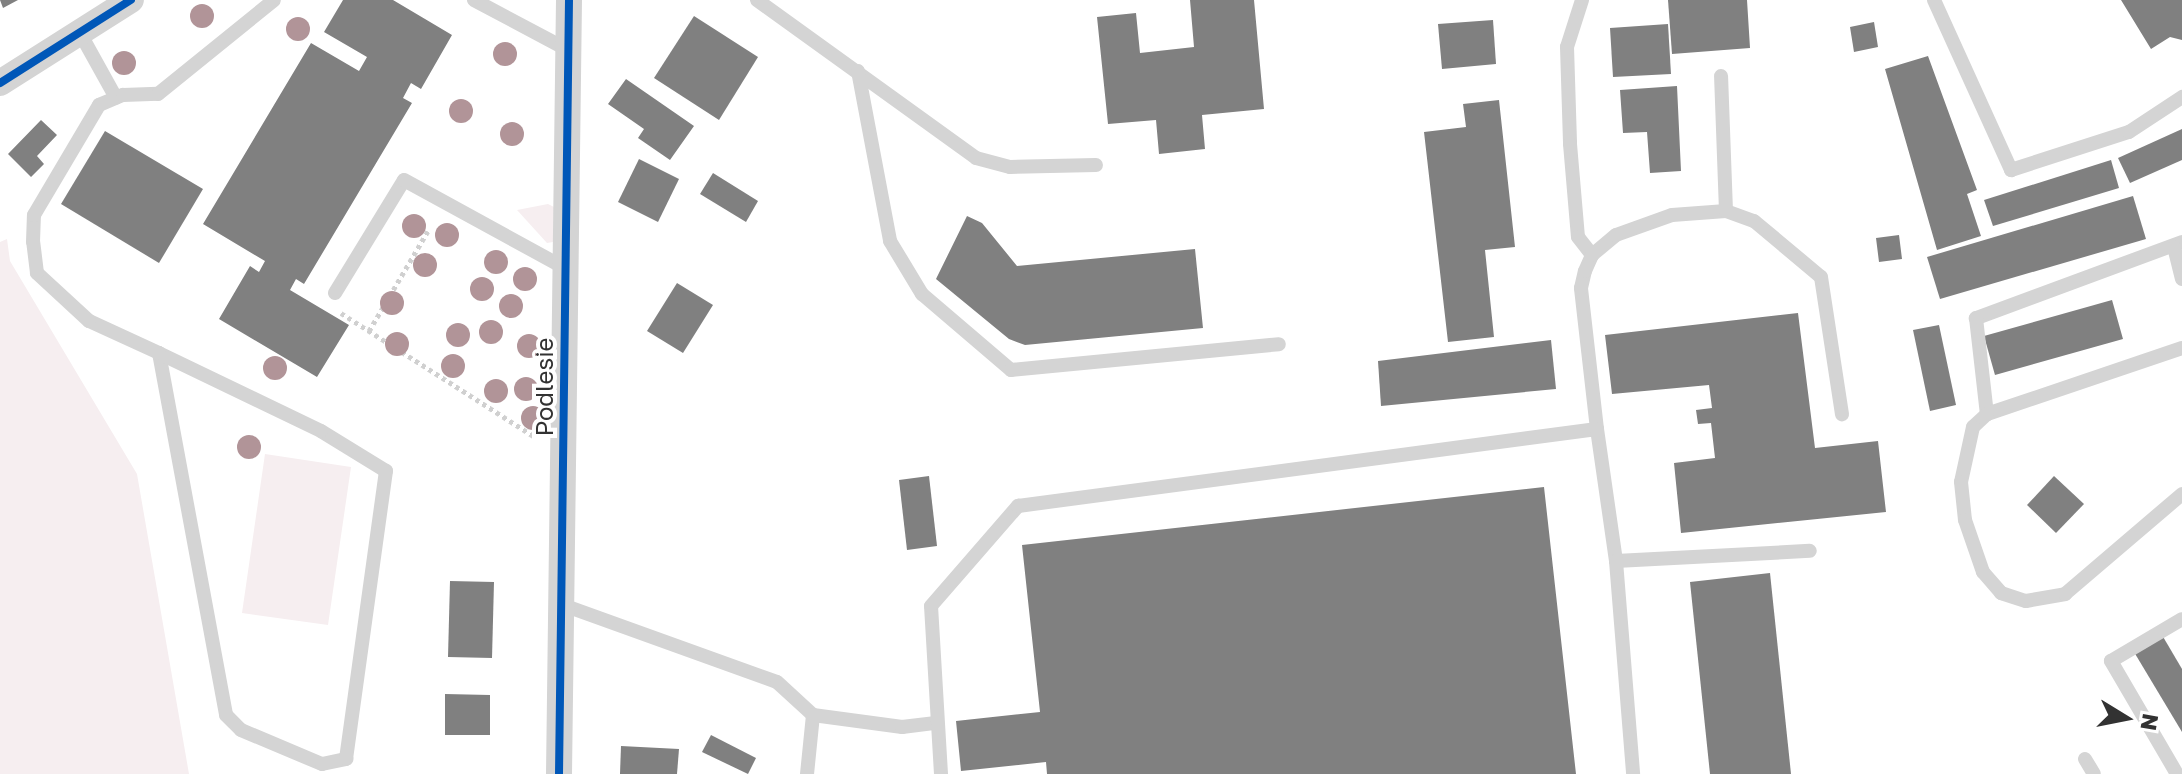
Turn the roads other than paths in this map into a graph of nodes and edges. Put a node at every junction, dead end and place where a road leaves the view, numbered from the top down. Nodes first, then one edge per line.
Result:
1 (131, 0) edge
2 (274, 0) edge
3 (474, 0) edge
4 (569, 0) edge
5 (757, 0) edge
6 (1582, 0) edge
7 (1934, 0) edge
8 (80, 33) junction
9 (568, 50) junction
10 (858, 71) junction
11 (1721, 76) dead end
12 (0, 83) edge
13 (2182, 97) edge
14 (116, 98) junction
15 (1096, 165) dead end
16 (1726, 211) junction
17 (2178, 245) edge
18 (1592, 255) junction
19 (565, 268) junction
20 (2182, 279) edge
21 (335, 293) dead end
22 (1279, 344) dead end
23 (2182, 348) edge
24 (159, 353) junction
25 (1842, 414) dead end
26 (1987, 414) junction
27 (1597, 429) junction
28 (2182, 494) edge
29 (1810, 551) dead end
30 (1616, 561) junction
31 (563, 605) junction
32 (2182, 619) edge
33 (813, 715) junction
34 (936, 723) junction
35 (2085, 759) dead end
36 (559, 774) edge
37 (807, 774) edge
38 (941, 774) edge
39 (1633, 774) edge
40 (2094, 774) edge
41 (2177, 774) edge

1 - 8 street
2 - 14 lane
3 - 9 lane
4 - 9 street, Podlesie
5 - 10 lane
6 - 18 lane
7 - 13 lane
8 - 12 street
8 - 14 lane
9 - 19 street, Podlesie
10 - 15 lane
10 - 22 lane
11 - 16 lane
14 - 24 lane
16 - 18 lane
16 - 25 lane
17 - 20 lane
17 - 26 lane
18 - 27 lane
19 - 21 lane
19 - 31 street, Podlesie
23 - 26 lane
24 - 24 lane
26 - 28 lane
27 - 30 lane
27 - 34 lane
29 - 30 lane
30 - 39 lane
31 - 33 lane
31 - 36 street, Podlesie
32 - 41 lane
33 - 34 lane
33 - 37 lane
34 - 38 lane
35 - 40 lane

